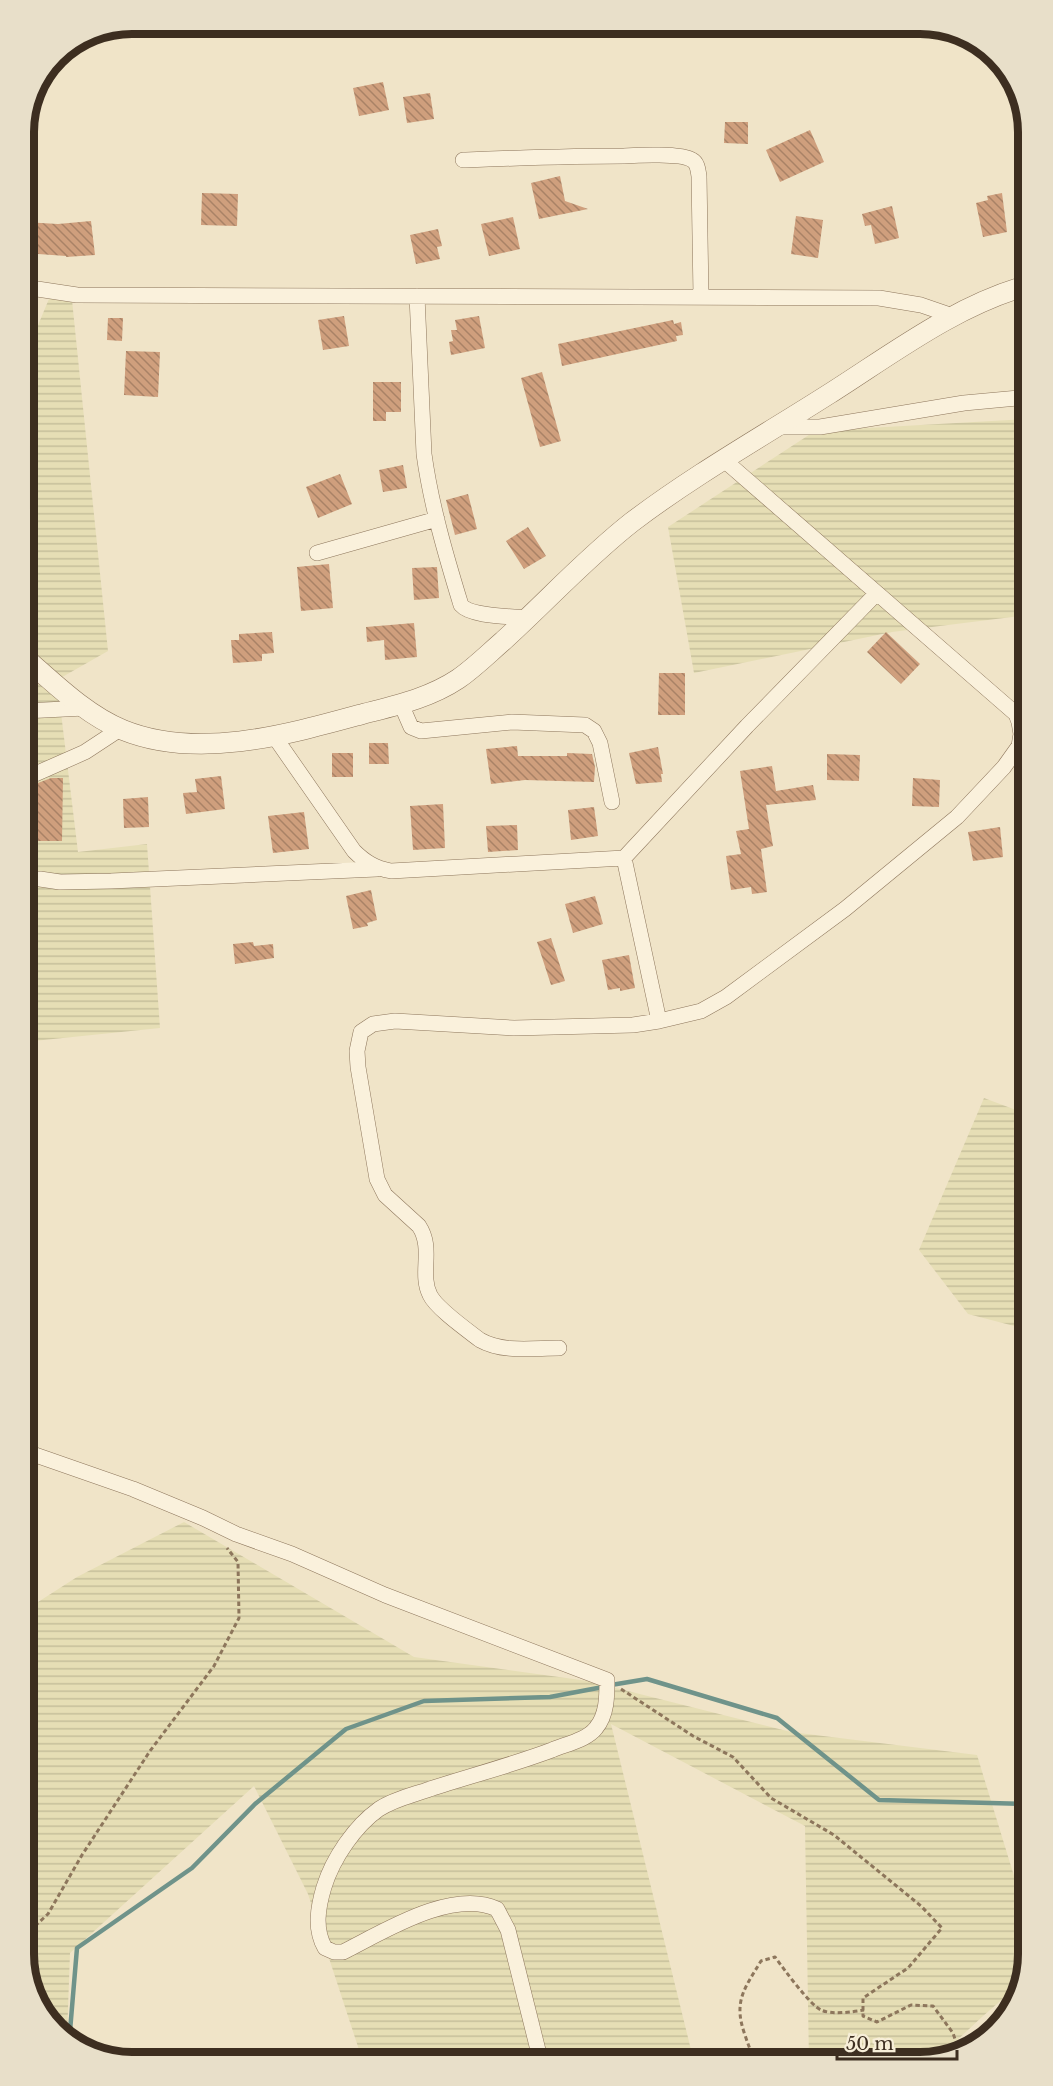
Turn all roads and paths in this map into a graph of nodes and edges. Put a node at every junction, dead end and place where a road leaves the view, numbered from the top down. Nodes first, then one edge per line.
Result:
1 (463, 160) dead end
2 (1018, 288) edge
3 (35, 289) edge
4 (417, 296) junction
5 (701, 296) junction
6 (953, 316) junction
7 (1018, 398) edge
8 (776, 427) junction
9 (724, 460) junction
10 (437, 519) junction
11 (318, 553) dead end
12 (877, 593) junction
13 (529, 618) junction
14 (35, 666) edge
15 (402, 704) junction
16 (85, 708) junction
17 (35, 710) edge
18 (1018, 718) edge
19 (120, 729) junction
20 (274, 736) junction
21 (1018, 747) edge
22 (35, 774) edge
23 (612, 802) dead end
24 (624, 858) junction
25 (380, 869) junction
26 (40, 879) dead end
27 (659, 1021) junction
28 (559, 1348) dead end
29 (34, 1455) edge
30 (224, 1545) dead end
31 (607, 1680) junction
32 (34, 1927) edge
33 (864, 2010) junction
34 (957, 2044) edge
35 (538, 2052) edge
36 (752, 2052) edge

1 - 5 street
2 - 6 street
3 - 4 street
4 - 5 street
4 - 10 street
5 - 6 street
6 - 8 street
7 - 8 street
8 - 9 street
9 - 12 street
9 - 13 street
10 - 11 street
10 - 13 street
12 - 18 street
12 - 24 street
13 - 15 street
14 - 16 street
15 - 20 street
15 - 23 street
16 - 17 street
16 - 19 street
19 - 20 street
19 - 22 street
20 - 25 street
21 - 27 street
24 - 25 street
24 - 27 street
25 - 26 street
27 - 28 street
29 - 31 street
30 - 32 path
31 - 33 path
31 - 35 street
33 - 34 path
33 - 36 path

